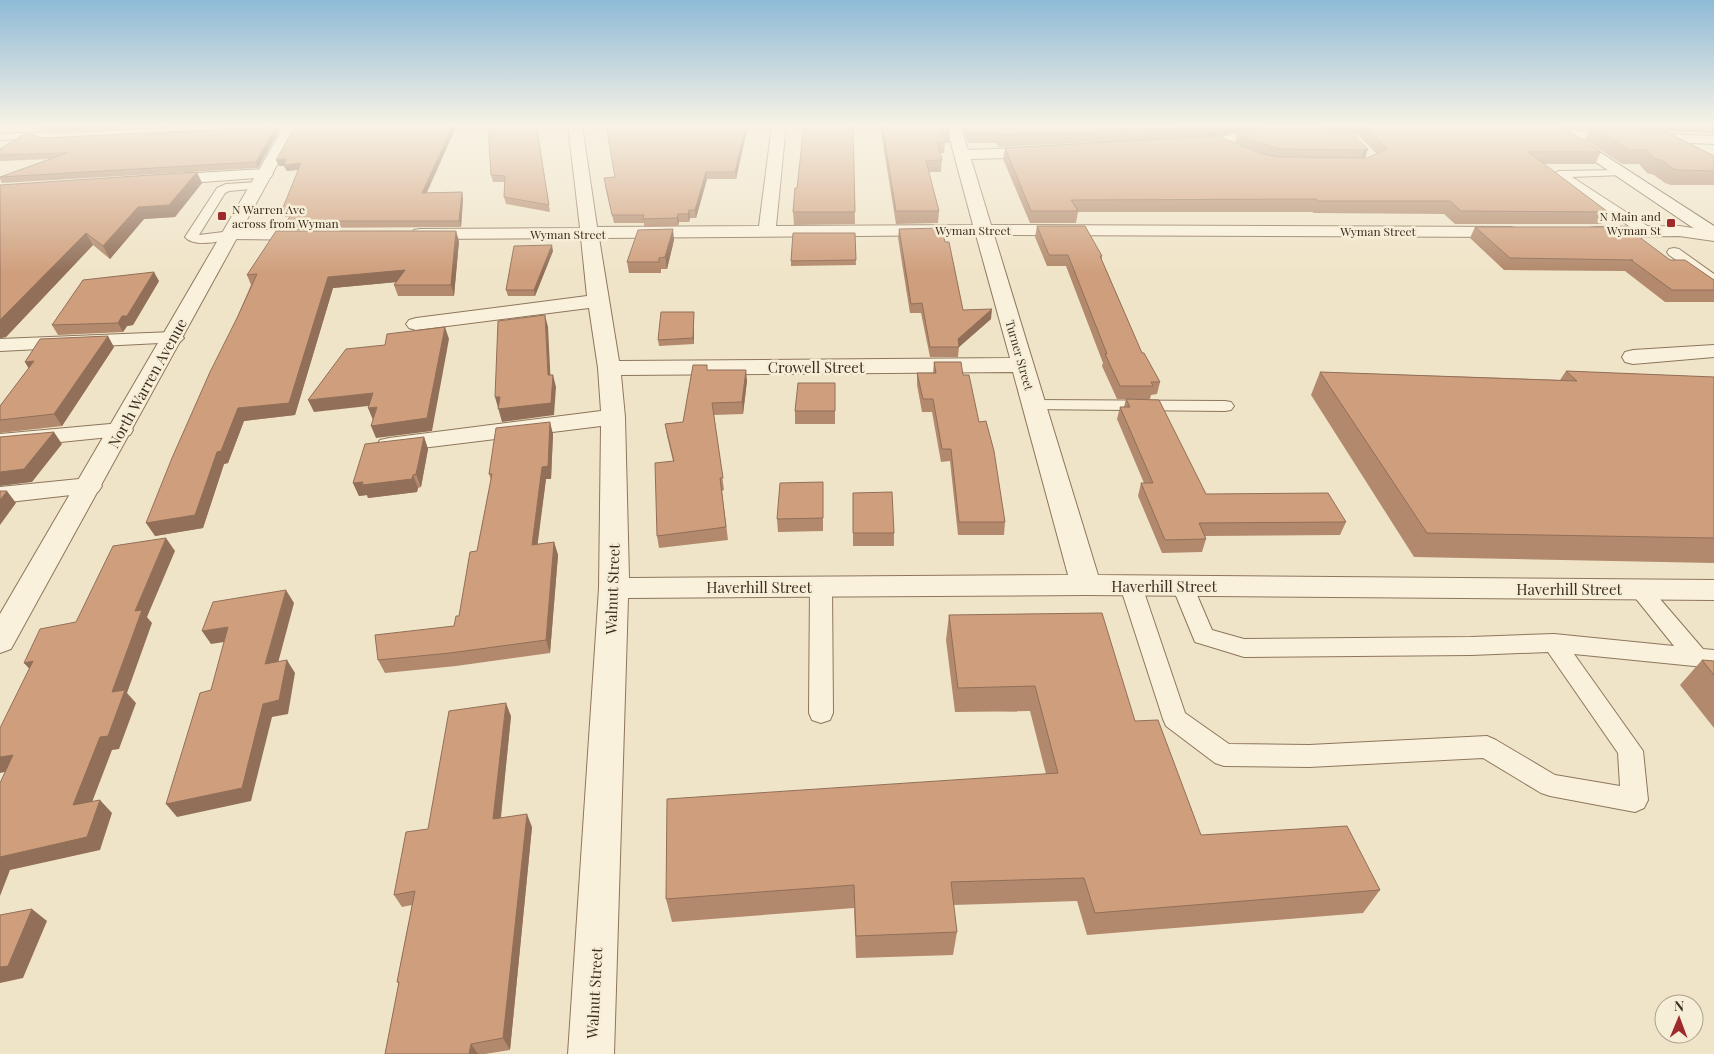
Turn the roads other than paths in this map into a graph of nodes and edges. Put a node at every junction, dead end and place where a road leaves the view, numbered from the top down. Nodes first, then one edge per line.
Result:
1 (264, 174) edge
2 (581, 174) edge
3 (773, 174) edge
4 (967, 174) edge
5 (1558, 174) edge
6 (1620, 174) edge
7 (261, 180) junction
8 (147, 181) edge
9 (983, 230) junction
10 (767, 232) junction
11 (1528, 232) edge
12 (1578, 232) edge
13 (1647, 232) junction
14 (400, 234) edge
15 (589, 234) junction
16 (231, 235) junction
17 (331, 235) edge
18 (1714, 235) edge
19 (1674, 252) dead end
20 (1714, 280) edge
21 (598, 301) junction
22 (416, 324) dead end
23 (172, 338) junction
24 (0, 345) edge
25 (1714, 351) edge
26 (1633, 357) dead end
27 (1022, 365) junction
28 (610, 368) junction
29 (1034, 405) junction
30 (1225, 406) dead end
31 (613, 417) junction
32 (121, 430) junction
33 (0, 441) edge
34 (368, 448) edge
35 (89, 486) junction
36 (0, 495) edge
37 (1086, 585) junction
38 (821, 586) junction
39 (1131, 586) junction
40 (1183, 586) junction
41 (614, 588) junction
42 (1640, 590) junction
43 (1714, 590) edge
44 (0, 640) edge
45 (1554, 644) junction
46 (1705, 657) edge
47 (821, 713) dead end
48 (591, 1054) edge

1 - 7 street, North Warren Avenue
2 - 15 street, Walnut Street
3 - 10 street
4 - 9 street, Turner Street
5 - 13 lane
6 - 18 street
7 - 8 street
7 - 16 street, North Warren Avenue
7 - 16 lane
9 - 10 street, Wyman Street
9 - 11 street, Wyman Street
9 - 27 street, Turner Street
10 - 15 street, Wyman Street
12 - 13 street
13 - 18 street
14 - 15 street, Wyman Street
15 - 21 street, Walnut Street
16 - 17 street
16 - 23 street, North Warren Avenue
19 - 20 lane
21 - 22 street
21 - 28 street, Walnut Street
23 - 24 street
23 - 32 street, North Warren Avenue
25 - 26 street
27 - 28 street, Crowell Street
27 - 29 street, Turner Street
28 - 31 street, Walnut Street
29 - 30 lane
29 - 37 street, Turner Street
31 - 34 street
31 - 41 street, Walnut Street
32 - 33 street
32 - 35 street, North Warren Avenue
35 - 36 street
35 - 44 street, North Warren Avenue
37 - 38 street, Haverhill Street
37 - 39 street, Haverhill Street
38 - 41 street, Haverhill Street
38 - 47 lane
39 - 40 street, Haverhill Street
39 - 45 lane
40 - 42 street, Haverhill Street
40 - 45 lane
41 - 48 street, Walnut Street
42 - 43 street, Haverhill Street
42 - 46 lane
45 - 46 lane

